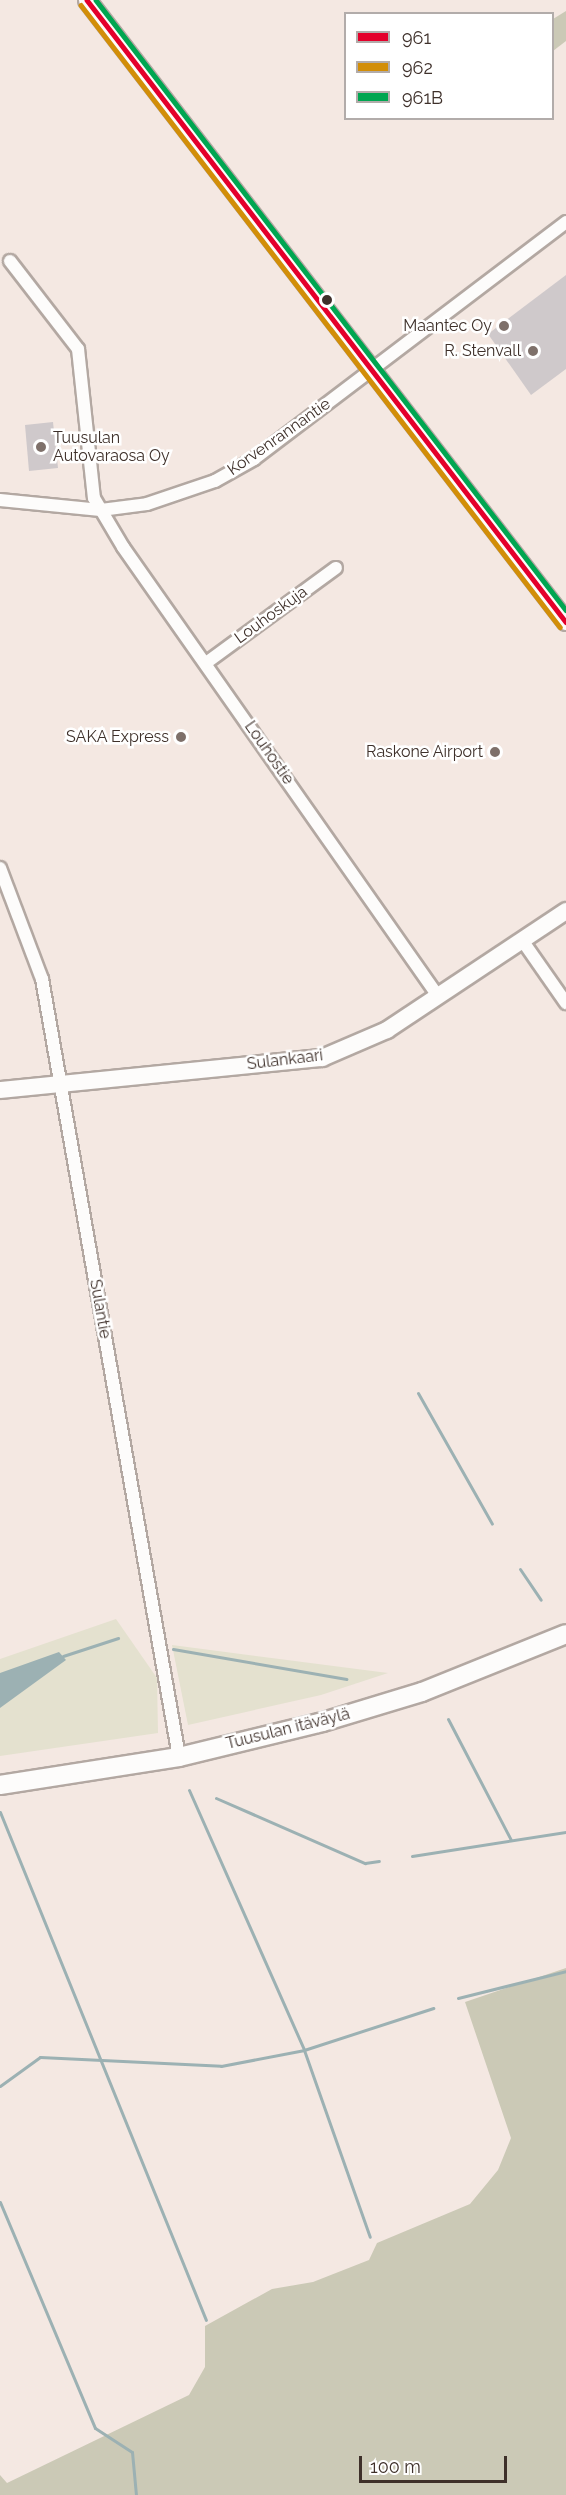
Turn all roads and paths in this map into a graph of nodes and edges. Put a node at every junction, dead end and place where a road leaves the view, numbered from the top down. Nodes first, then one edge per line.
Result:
1 (87, 0) edge
2 (566, 222) edge
3 (10, 261) dead end
4 (374, 368) junction
5 (0, 500) edge
6 (101, 510) junction
7 (336, 568) dead end
8 (566, 622) edge
9 (206, 663) junction
10 (0, 868) edge
11 (566, 911) edge
12 (522, 940) junction
13 (438, 996) junction
14 (566, 1003) edge
15 (60, 1083) junction
16 (0, 1090) edge
17 (566, 1634) edge
18 (179, 1757) junction
19 (0, 1785) edge

1 - 4 street
2 - 4 street, Korvenrannantie
3 - 6 street, Louhostie
4 - 6 street, Korvenrannantie
4 - 8 street
5 - 6 street, Korvenrannantie
6 - 9 street, Louhostie
7 - 9 street, Louhoskuja
9 - 13 street, Louhostie
10 - 15 street, Sulantie
11 - 12 street, Sulankaari
12 - 13 street, Sulankaari
12 - 14 street
13 - 15 street, Sulankaari
15 - 16 street, Sulankaari
15 - 18 street, Sulantie
17 - 18 main road, Tuusulan itäväylä
18 - 19 main road, Tuusulan itäväylä

